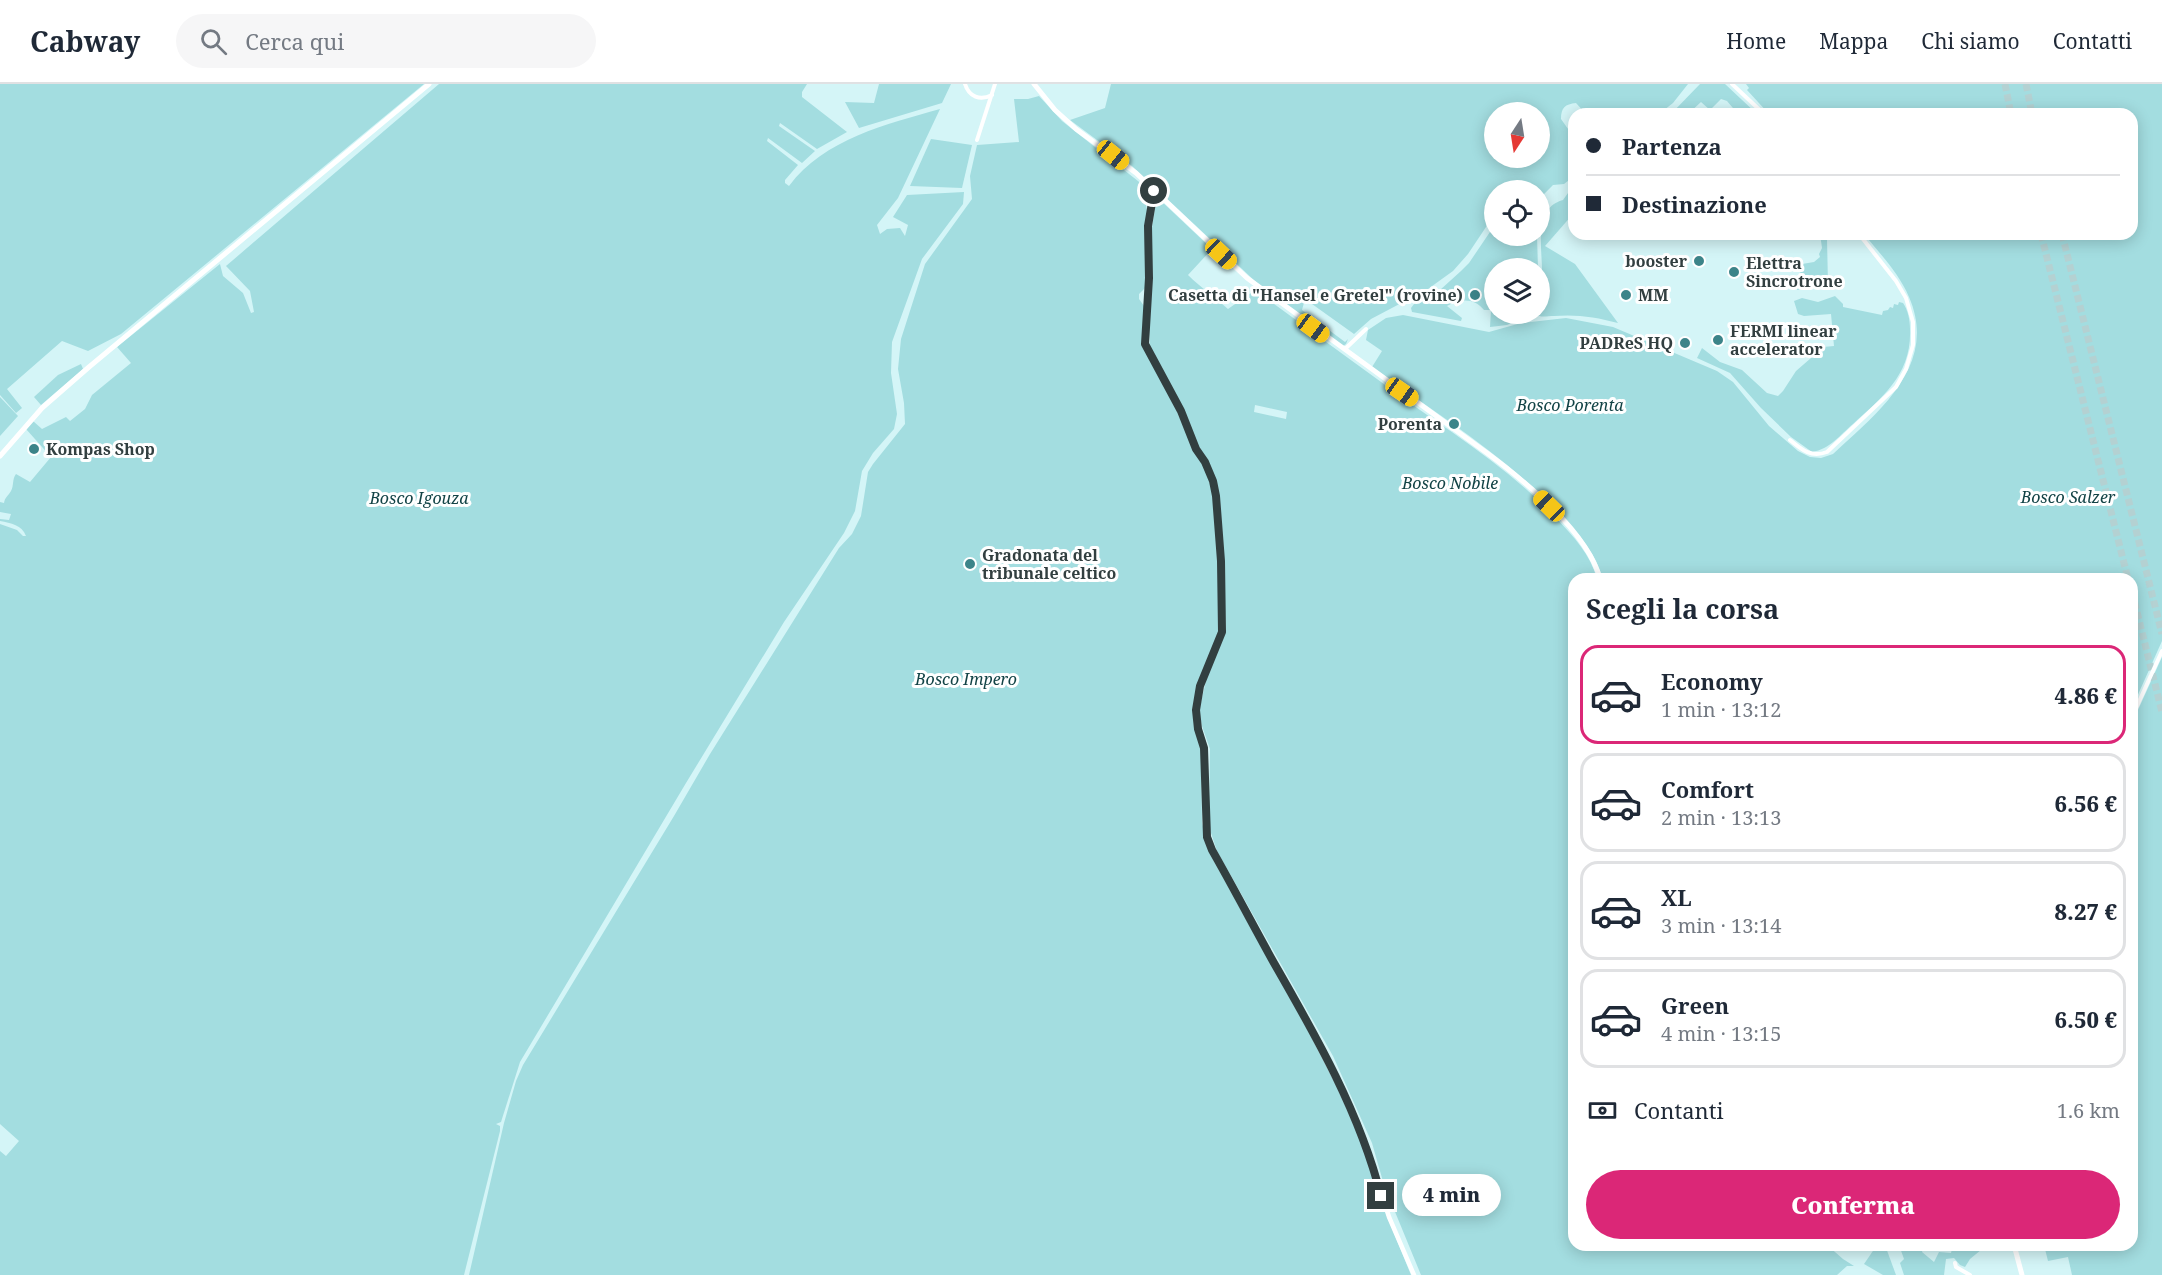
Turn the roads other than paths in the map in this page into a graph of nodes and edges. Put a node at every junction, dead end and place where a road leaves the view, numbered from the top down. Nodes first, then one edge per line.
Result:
1 (429, 84) edge
2 (965, 84) edge
3 (995, 84) edge
4 (1034, 84) edge
5 (1732, 84) edge
6 (992, 95) junction
7 (1758, 108) edge
8 (977, 140) dead end
9 (1154, 191) junction
10 (1863, 240) edge
11 (1366, 329) dead end
12 (1344, 351) junction
13 (1790, 440) dead end
14 (0, 456) edge
15 (1598, 573) edge
16 (2162, 651) edge
17 (2138, 704) edge
18 (2016, 1251) edge
19 (1955, 1263) dead end
20 (1414, 1275) edge
21 (1970, 1275) edge
22 (2022, 1275) edge

1 - 14 main road
2 - 6 street
3 - 6 street
4 - 9 main road
5 - 7 street
6 - 8 street
9 - 12 main road
9 - 20 street
10 - 13 street
11 - 12 street
12 - 15 main road
16 - 17 street
18 - 22 main road
19 - 21 street

